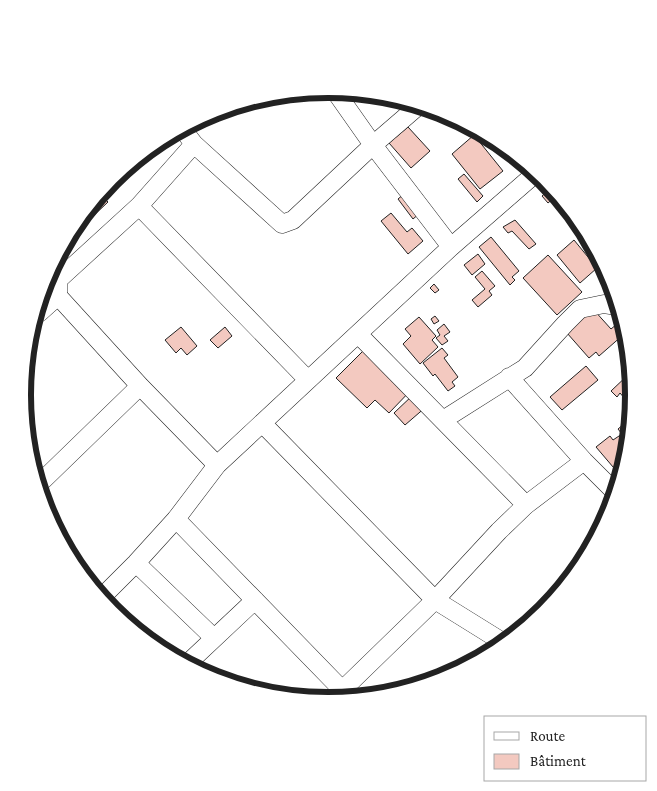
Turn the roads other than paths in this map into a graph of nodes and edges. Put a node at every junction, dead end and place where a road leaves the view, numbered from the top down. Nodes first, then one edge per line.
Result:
1 (340, 99) edge
2 (413, 111) edge
3 (189, 137) edge
4 (373, 145) junction
5 (531, 178) edge
6 (139, 206) junction
7 (452, 247) junction
8 (55, 282) edge
9 (612, 305) edge
10 (358, 334) junction
11 (509, 378) junction
12 (308, 380) junction
13 (140, 386) junction
14 (443, 420) junction
15 (262, 423) junction
16 (584, 461) junction
17 (217, 465) junction
18 (43, 480) edge
19 (611, 488) edge
20 (526, 505) junction
21 (176, 518) junction
22 (136, 563) junction
23 (106, 593) edge
24 (255, 600) junction
25 (435, 600) junction
26 (214, 638) junction
27 (498, 639) edge
28 (192, 659) edge
29 (344, 692) edge
30 (337, 693) edge

1 - 4 street
2 - 4 street
3 - 4 street
3 - 6 street
4 - 7 street
5 - 7 street
6 - 8 street
6 - 12 street
7 - 10 street
8 - 13 street
9 - 11 street
10 - 12 street
10 - 14 street
11 - 14 street
11 - 16 street
12 - 15 street
13 - 17 street
13 - 18 street
14 - 20 street
15 - 17 street
15 - 25 street
16 - 19 street
16 - 20 street
17 - 21 street
20 - 25 street
21 - 22 street
21 - 24 street
22 - 23 street
22 - 26 street
24 - 26 street
24 - 30 street
25 - 27 street
25 - 29 street
26 - 28 street

